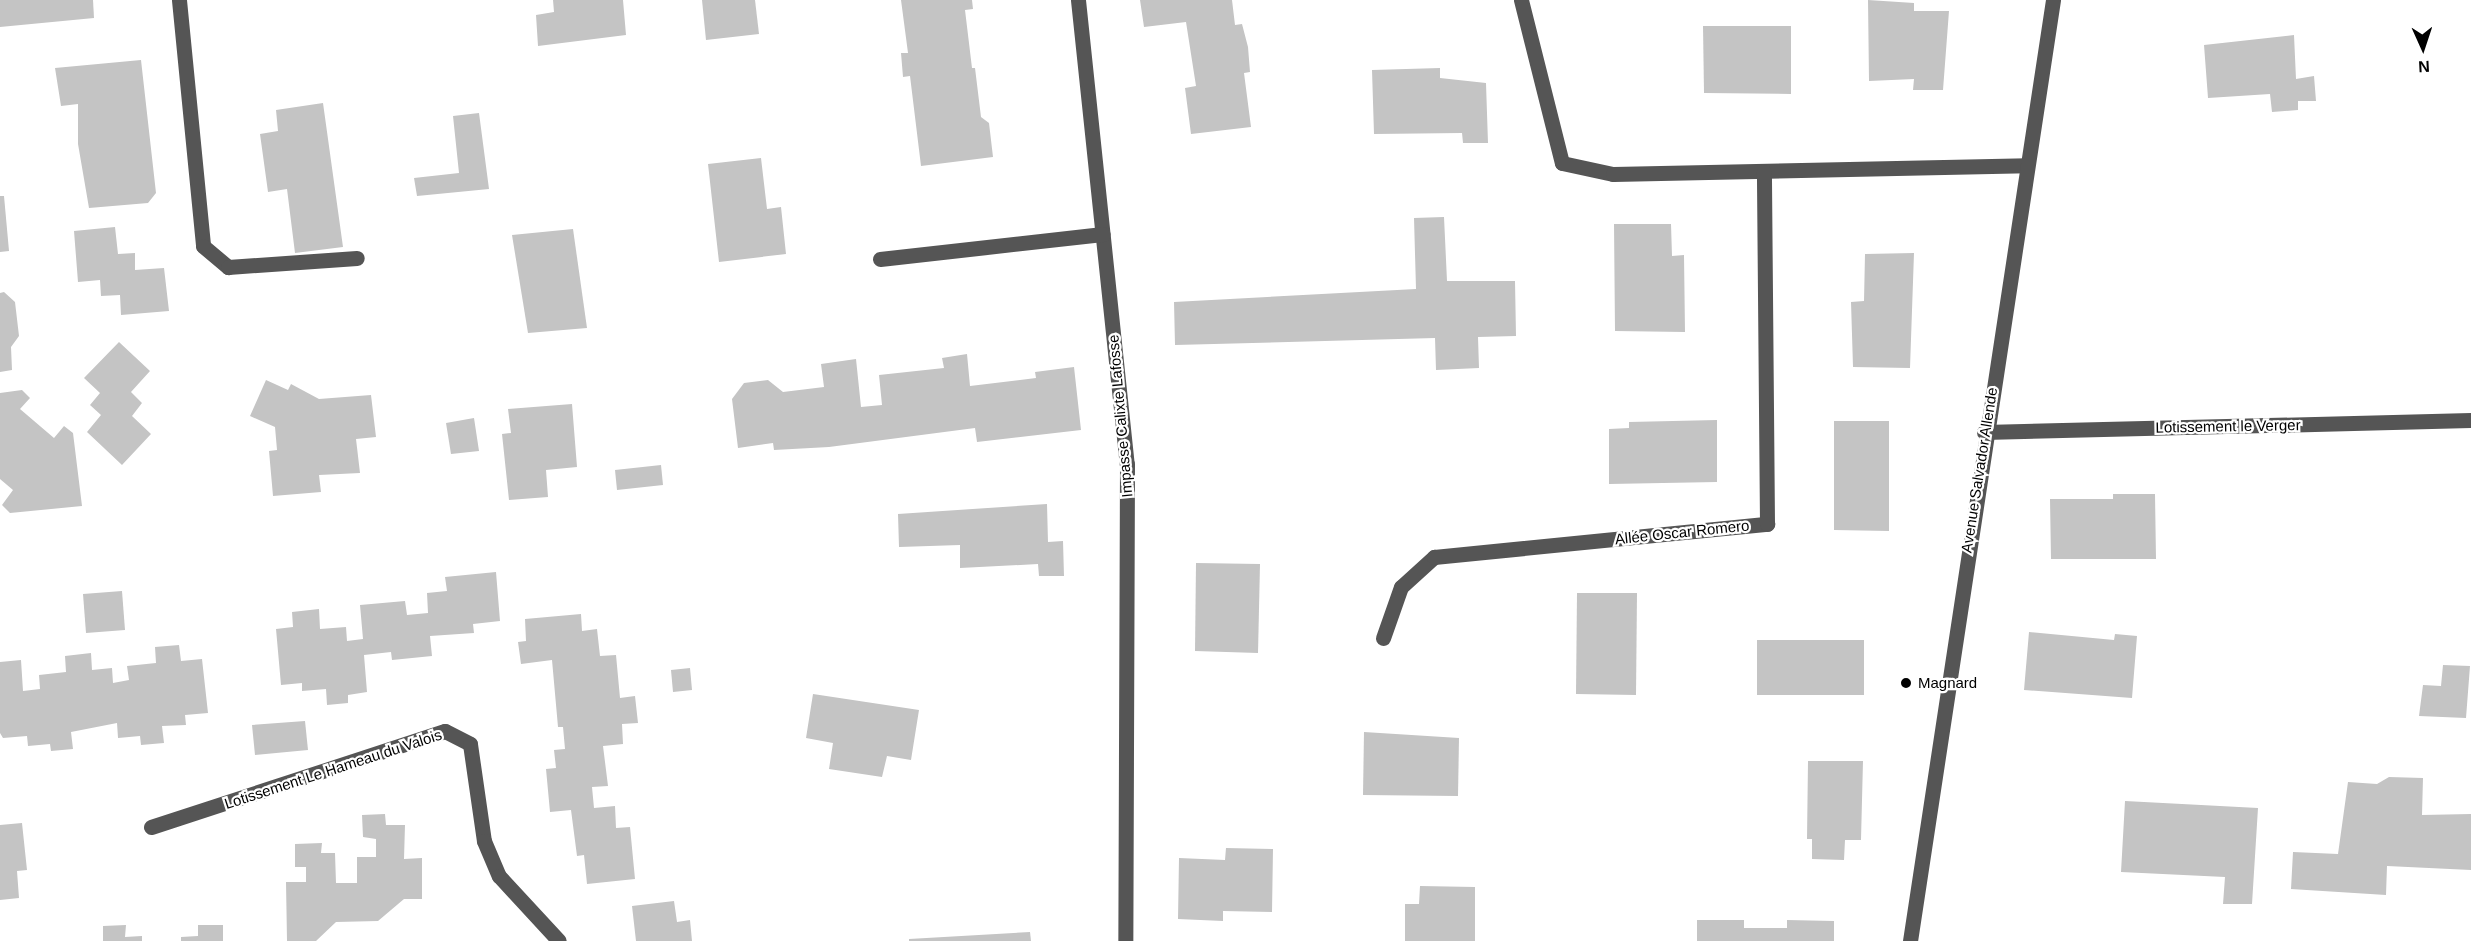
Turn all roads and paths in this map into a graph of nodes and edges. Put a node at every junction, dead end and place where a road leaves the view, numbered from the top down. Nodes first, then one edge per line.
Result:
1 (179, 0) edge
2 (1078, 0) edge
3 (1521, 0) edge
4 (2053, 0) edge
5 (2027, 165) junction
6 (1764, 172) junction
7 (1103, 234) junction
8 (357, 258) dead end
9 (880, 259) dead end
10 (2471, 420) edge
11 (1984, 432) junction
12 (1383, 638) dead end
13 (151, 827) dead end
14 (559, 941) edge
15 (1125, 941) edge
16 (1910, 941) edge

1 - 8 street
2 - 7 street, Impasse Calixte Lafosse
3 - 6 street
4 - 5 street, Avenue Salvador Allende
5 - 6 street
5 - 11 street, Avenue Salvador Allende
6 - 12 street, Allée Oscar Romero
7 - 9 street
7 - 15 street, Impasse Calixte Lafosse
10 - 11 street, Lotissement le Verger
11 - 16 street, Avenue Salvador Allende
13 - 14 street, Lotissement Le Hameau du Valois

